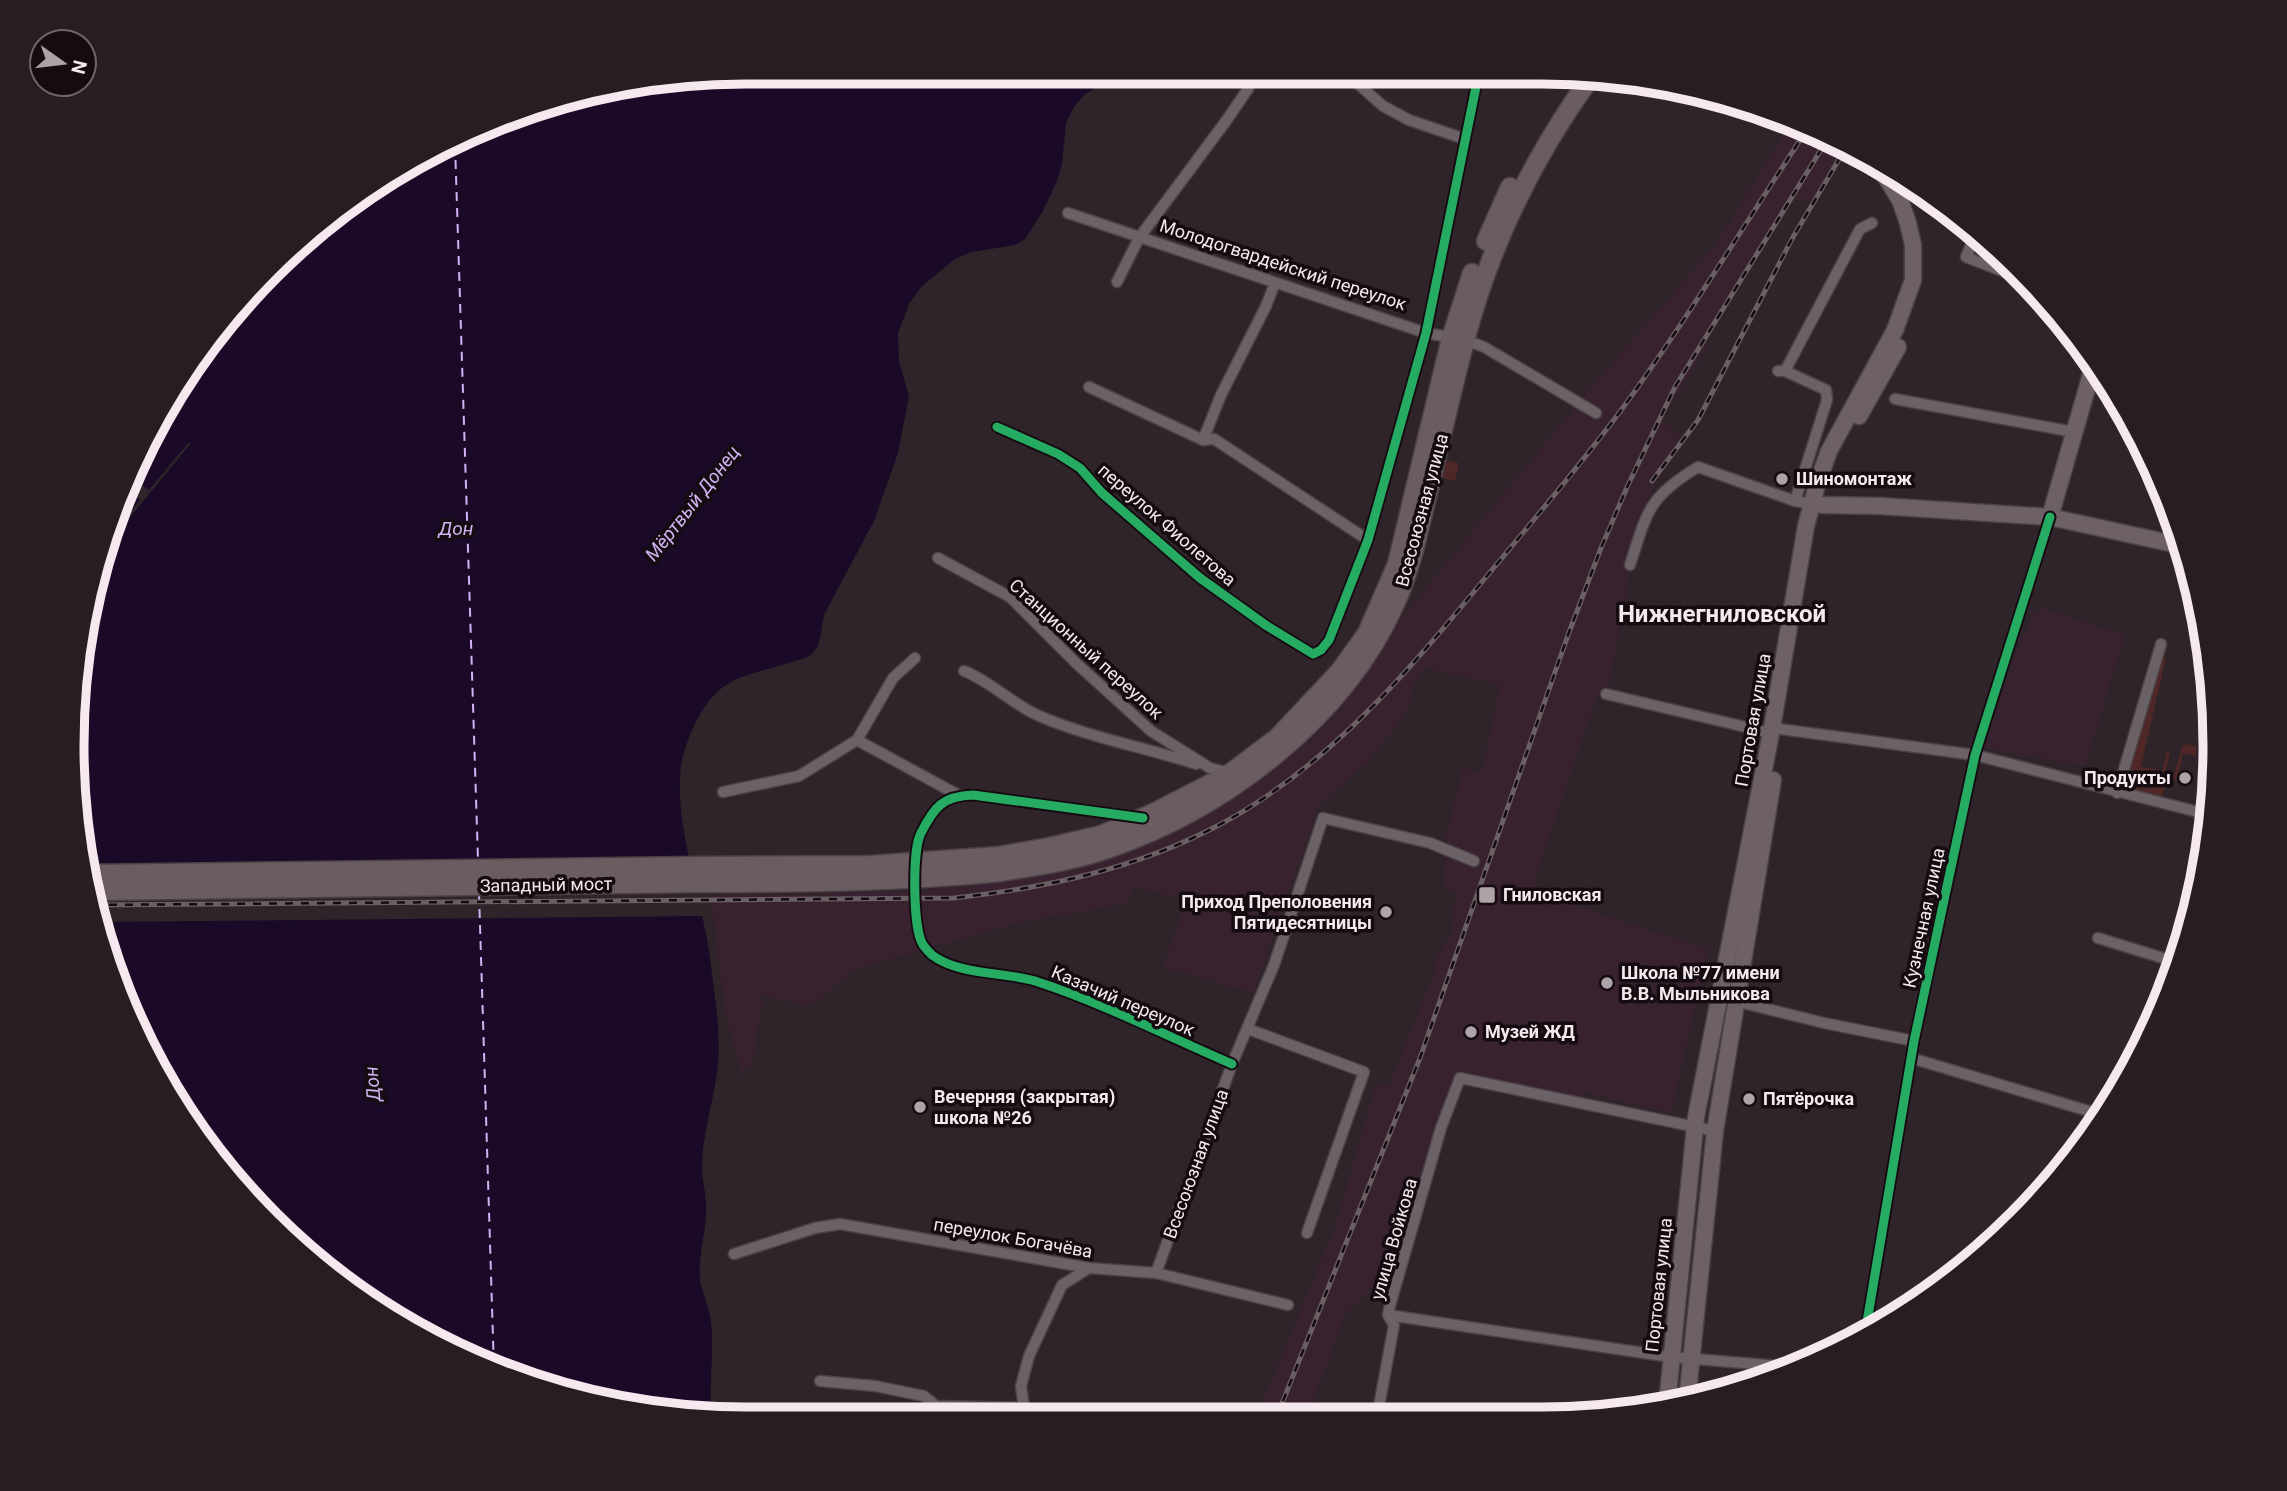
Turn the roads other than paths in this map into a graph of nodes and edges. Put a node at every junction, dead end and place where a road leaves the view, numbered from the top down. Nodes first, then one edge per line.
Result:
1 (1249, 84) edge
2 (1358, 84) edge
3 (1477, 84) edge
4 (1573, 85) edge
5 (1585, 85) edge
6 (1465, 139) junction
7 (1890, 184) edge
8 (1907, 194) edge
9 (1068, 214) dead end
10 (1872, 223) dead end
11 (1139, 238) junction
12 (1972, 243) edge
13 (2001, 271) edge
14 (1117, 282) dead end
15 (1275, 284) junction
16 (1426, 333) junction
17 (1458, 339) junction
18 (2091, 376) edge
19 (1088, 387) dead end
20 (1895, 399) dead end
21 (1596, 413) dead end
22 (997, 427) dead end
23 (2074, 432) junction
24 (1203, 440) junction
25 (1795, 501) junction
26 (1816, 504) junction
27 (2050, 517) junction
28 (1368, 540) junction
29 (2171, 543) edge
30 (938, 558) dead end
31 (1630, 565) dead end
32 (2161, 644) dead end
33 (915, 657) dead end
34 (964, 671) dead end
35 (1606, 694) dead end
36 (1775, 730) junction
37 (857, 740) junction
38 (1975, 755) junction
39 (1210, 768) junction
40 (1229, 774) junction
41 (723, 792) dead end
42 (2117, 793) junction
43 (960, 796) junction
44 (2199, 812) edge
45 (1135, 827) junction
46 (1474, 860) dead end
47 (999, 864) junction
48 (97, 874) edge
49 (101, 891) edge
50 (2098, 938) dead end
51 (2167, 960) edge
52 (1735, 1000) junction
53 (1248, 1029) junction
54 (1913, 1041) junction
55 (1911, 1058) junction
56 (1232, 1064) junction
57 (2091, 1114) edge
58 (1695, 1128) junction
59 (1715, 1131) junction
60 (1307, 1233) dead end
61 (734, 1254) dead end
62 (1089, 1268) junction
63 (1156, 1273) junction
64 (1288, 1305) dead end
65 (1388, 1315) junction
66 (1867, 1321) edge
67 (1671, 1357) junction
68 (1690, 1360) junction
69 (1772, 1366) edge
70 (820, 1381) dead end
71 (1688, 1390) edge
72 (1668, 1395) edge
73 (936, 1406) joint
74 (980, 1407) edge
75 (1024, 1407) edge
76 (1379, 1407) edge

1 - 11 street
2 - 6 street
3 - 6 street
4 - 17 highway, Всесоюзная улица
5 - 17 highway, Всесоюзная улица
6 - 16 street
7 - 26 main road, Портовая улица
8 - 26 main road, Портовая улица
9 - 11 street, Молодогвардейский переулок
10 - 25 street
11 - 14 street
11 - 15 street, Молодогвардейский переулок
12 - 13 street
15 - 16 street, Молодогвардейский переулок
15 - 24 street
16 - 17 street, Молодогвардейский переулок
16 - 28 street
17 - 21 street, Молодогвардейский переулок
17 - 40 highway, Всесоюзная улица
17 - 45 highway, Всесоюзная улица
18 - 23 main road, Кузнечная улица
19 - 24 street
20 - 23 street
22 - 28 street, переулок Фиолетова
23 - 27 main road, Кузнечная улица
24 - 28 street
25 - 26 street
25 - 31 street
26 - 27 main road
26 - 36 main road, Портовая улица
27 - 29 main road
27 - 38 street, Кузнечная улица
30 - 39 street, Станционный переулок
32 - 42 street
33 - 37 street
34 - 39 street, Станционный переулок
35 - 36 street
36 - 38 street
36 - 52 main road, Портовая улица
36 - 58 main road, Портовая улица
37 - 41 street
37 - 43 street
38 - 42 street
38 - 54 street, Кузнечная улица
39 - 40 street, Станционный переулок
40 - 45 highway, Всесоюзная улица
42 - 44 street
43 - 45 street
43 - 56 street, Казачий переулок
45 - 47 highway, Всесоюзная улица
46 - 53 street, Всесоюзная улица
47 - 48 highway, Западный мост, bridge
47 - 49 highway, Западный мост, bridge
50 - 51 street
52 - 54 street
52 - 59 main road, Портовая улица
53 - 56 street, Всесоюзная улица
53 - 60 street
54 - 55 street, Кузнечная улица
55 - 57 street
55 - 66 street, Кузнечная улица
56 - 63 street, Всесоюзная улица
58 - 59 street
58 - 65 street, улица Войкова
58 - 67 main road, Портовая улица
59 - 68 main road, Портовая улица
61 - 62 street, переулок Богачёва
62 - 63 street, переулок Богачёва
62 - 75 street
63 - 64 street, переулок Богачёва
65 - 67 street
65 - 76 street, улица Войкова
67 - 68 street
67 - 72 main road, Портовая улица
68 - 69 street
68 - 71 main road, Портовая улица
70 - 73 street
73 - 74 street

